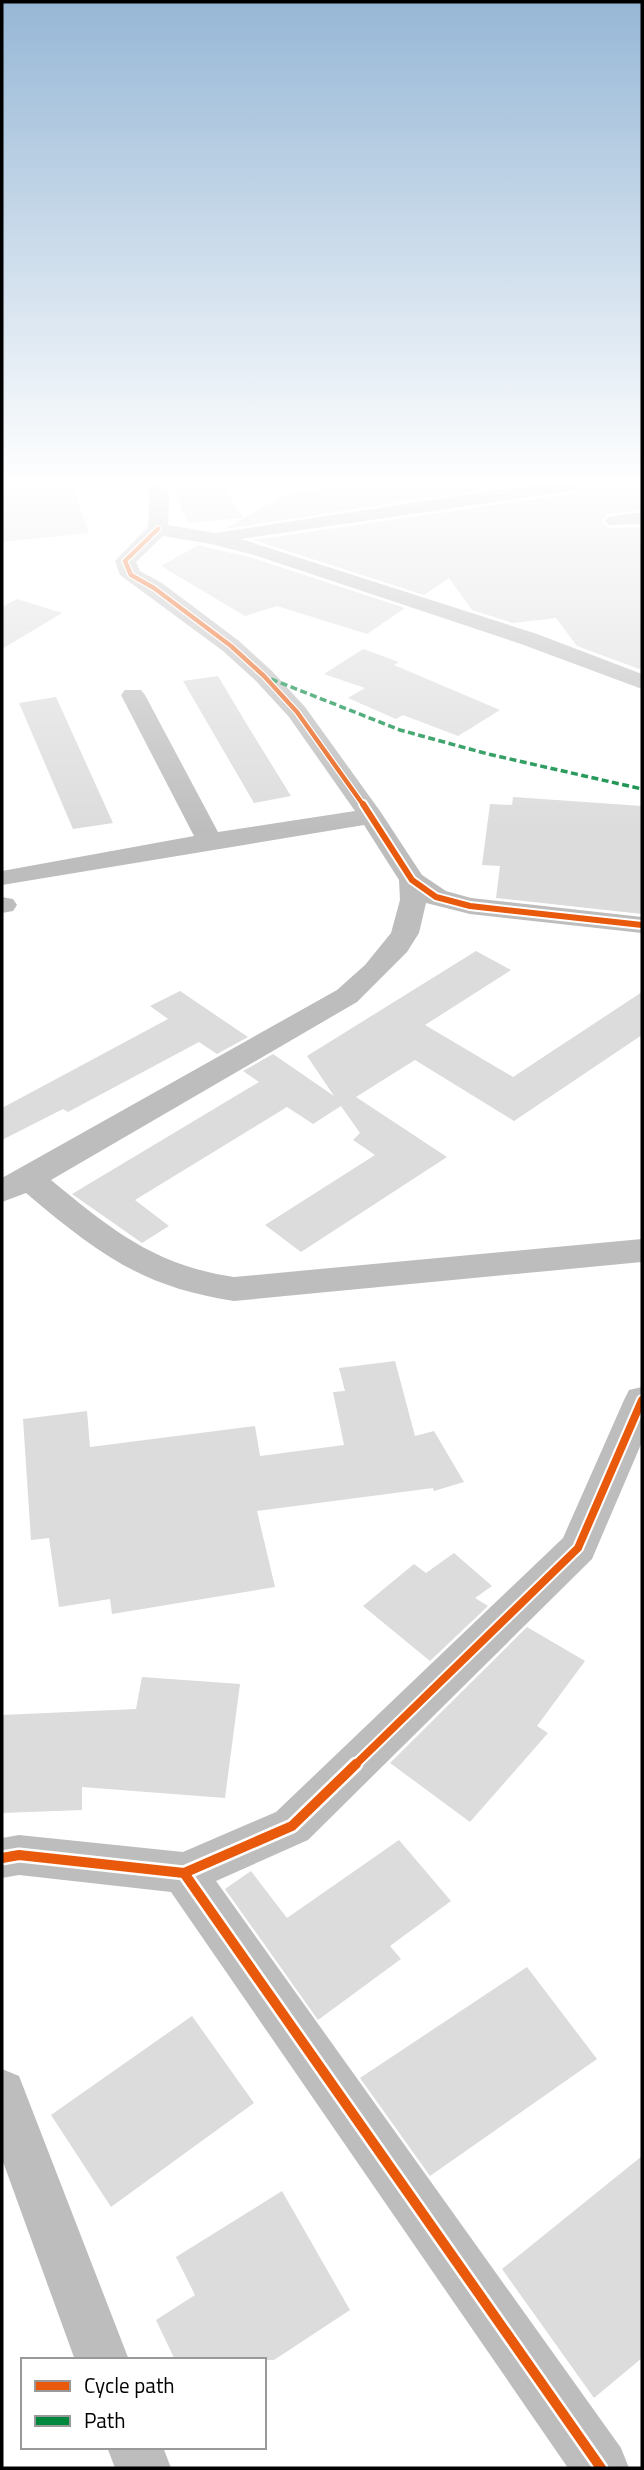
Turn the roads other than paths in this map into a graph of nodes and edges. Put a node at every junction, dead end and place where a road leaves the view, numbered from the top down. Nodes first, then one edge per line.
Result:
1 (168, 599) edge
2 (404, 599) edge
3 (642, 682) edge
4 (133, 695) dead end
5 (371, 816) junction
6 (210, 841) junction
7 (412, 880) junction
8 (3, 893) edge
9 (642, 925) edge
10 (15, 1185) edge
11 (642, 1251) edge
12 (642, 1400) edge
13 (630, 1457) edge
14 (2, 1858) edge
15 (184, 1873) junction
16 (2, 2093) edge
17 (101, 2358) edge
18 (136, 2449) edge
19 (143, 2468) edge
20 (601, 2468) edge

1 - 5 street
2 - 3 street
4 - 6 street
5 - 6 street
5 - 7 street
6 - 8 street
7 - 9 street
7 - 10 street
10 - 11 street
12 - 13 street
13 - 15 street
14 - 15 street
15 - 20 street
16 - 17 street
18 - 19 street

